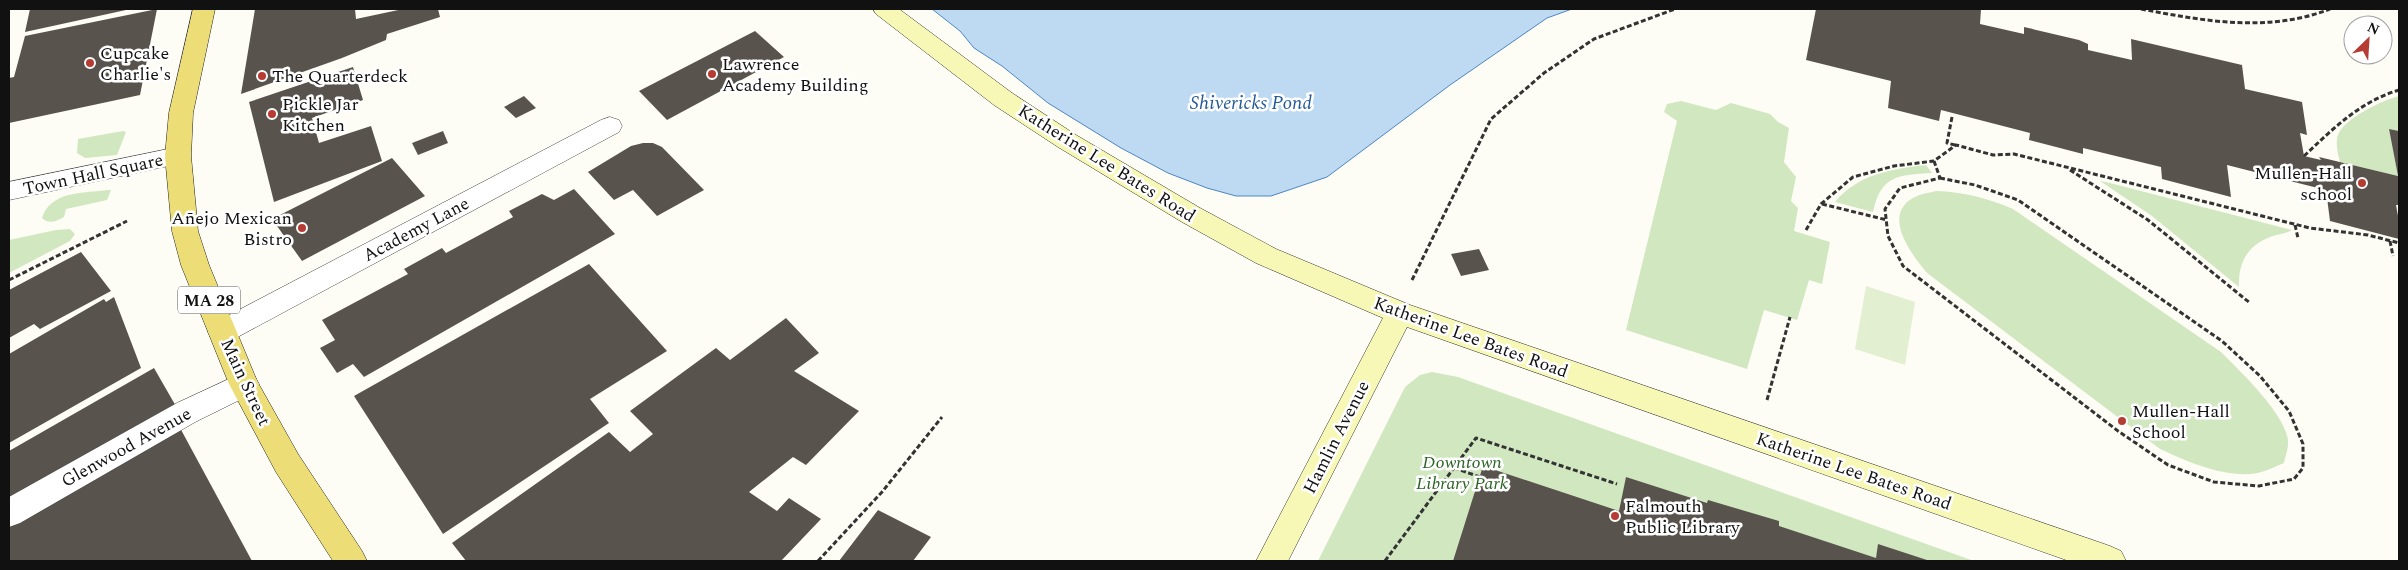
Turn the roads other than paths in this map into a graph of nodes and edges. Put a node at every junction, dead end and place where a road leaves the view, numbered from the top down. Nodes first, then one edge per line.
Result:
1 (204, 9) edge
2 (884, 9) edge
3 (610, 126) dead end
4 (178, 156) junction
5 (9, 191) edge
6 (1400, 313) junction
7 (222, 332) junction
8 (244, 384) junction
9 (9, 513) edge
10 (347, 560) edge
11 (1272, 561) edge
12 (2110, 561) edge

1 - 4 main road, Main Street / MA 28
2 - 6 street, Katherine Lee Bates Road
3 - 7 street, Academy Lane
4 - 5 street, Town Hall Square
4 - 7 main road, Main Street / MA 28
6 - 11 street, Hamlin Avenue
6 - 12 street, Katherine Lee Bates Road
7 - 8 main road, Main Street / MA 28
8 - 9 street, Glenwood Avenue
8 - 10 main road, Main Street / MA 28

